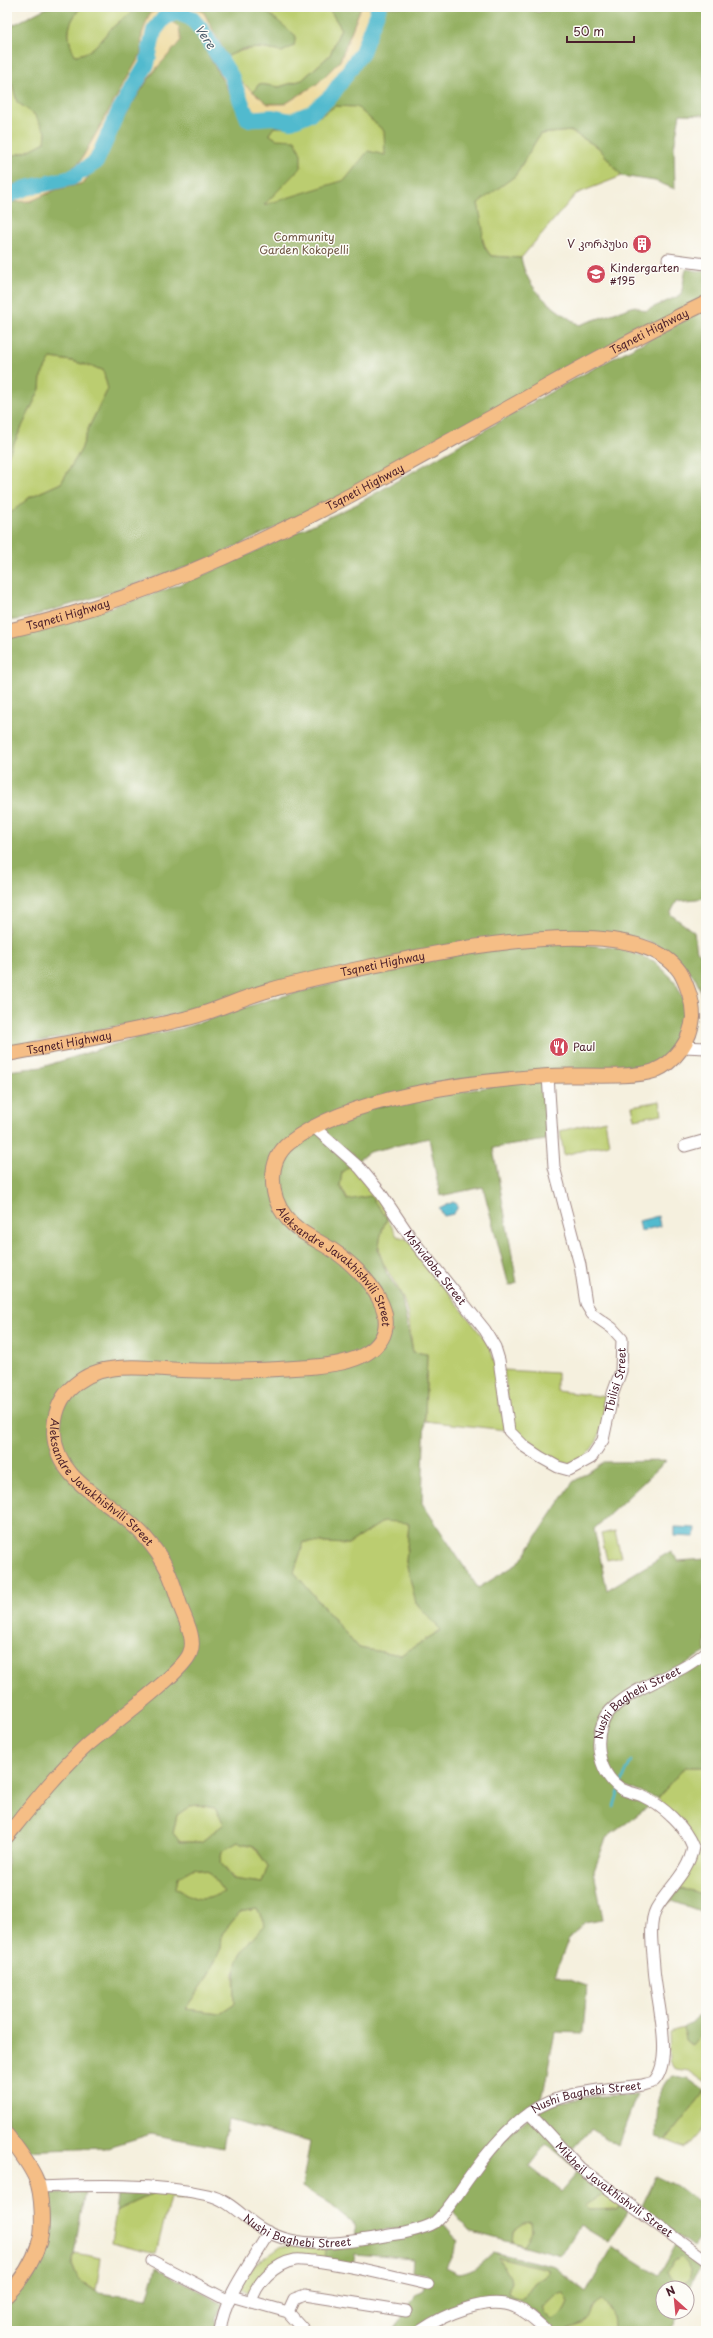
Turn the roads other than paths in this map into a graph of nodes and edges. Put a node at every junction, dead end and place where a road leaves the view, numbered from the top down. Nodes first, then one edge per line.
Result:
1 (668, 259) dead end
2 (706, 264) edge
3 (706, 303) edge
4 (7, 631) edge
5 (684, 1047) junction
6 (706, 1048) edge
7 (7, 1054) edge
8 (548, 1076) junction
9 (315, 1128) junction
10 (706, 1140) edge
11 (685, 1146) dead end
12 (509, 1431) joint
13 (706, 1652) edge
14 (7, 1836) edge
15 (529, 2112) junction
16 (7, 2135) edge
17 (39, 2187) junction
18 (269, 2232) junction
19 (706, 2260) edge
20 (152, 2261) dead end
21 (428, 2284) dead end
22 (7, 2295) edge
23 (230, 2299) junction
24 (251, 2302) junction
25 (406, 2311) dead end
26 (288, 2312) junction
27 (220, 2331) edge
28 (306, 2331) edge
29 (420, 2331) edge
30 (547, 2331) edge

1 - 2 street
3 - 4 main road, Tsqneti Highway
5 - 6 street
5 - 7 main road, Tsqneti Highway
5 - 8 main road, Aleksandre Javakhishvili Street
8 - 9 main road, Aleksandre Javakhishvili Street
8 - 12 street, Tbilisi Street
9 - 12 street, Mshvidoba Street
9 - 14 main road, Aleksandre Javakhishvili Street
10 - 11 street
13 - 15 street, Nushi Baghebi Street
15 - 18 street, Nushi Baghebi Street
15 - 19 street, Mikheil Javakhishvili Street
16 - 17 main road
17 - 18 street, Nushi Baghebi Street
17 - 22 main road
18 - 23 street
20 - 23 street
21 - 24 street
23 - 24 street
23 - 27 street
24 - 26 street
25 - 26 street
26 - 28 street
29 - 30 street

